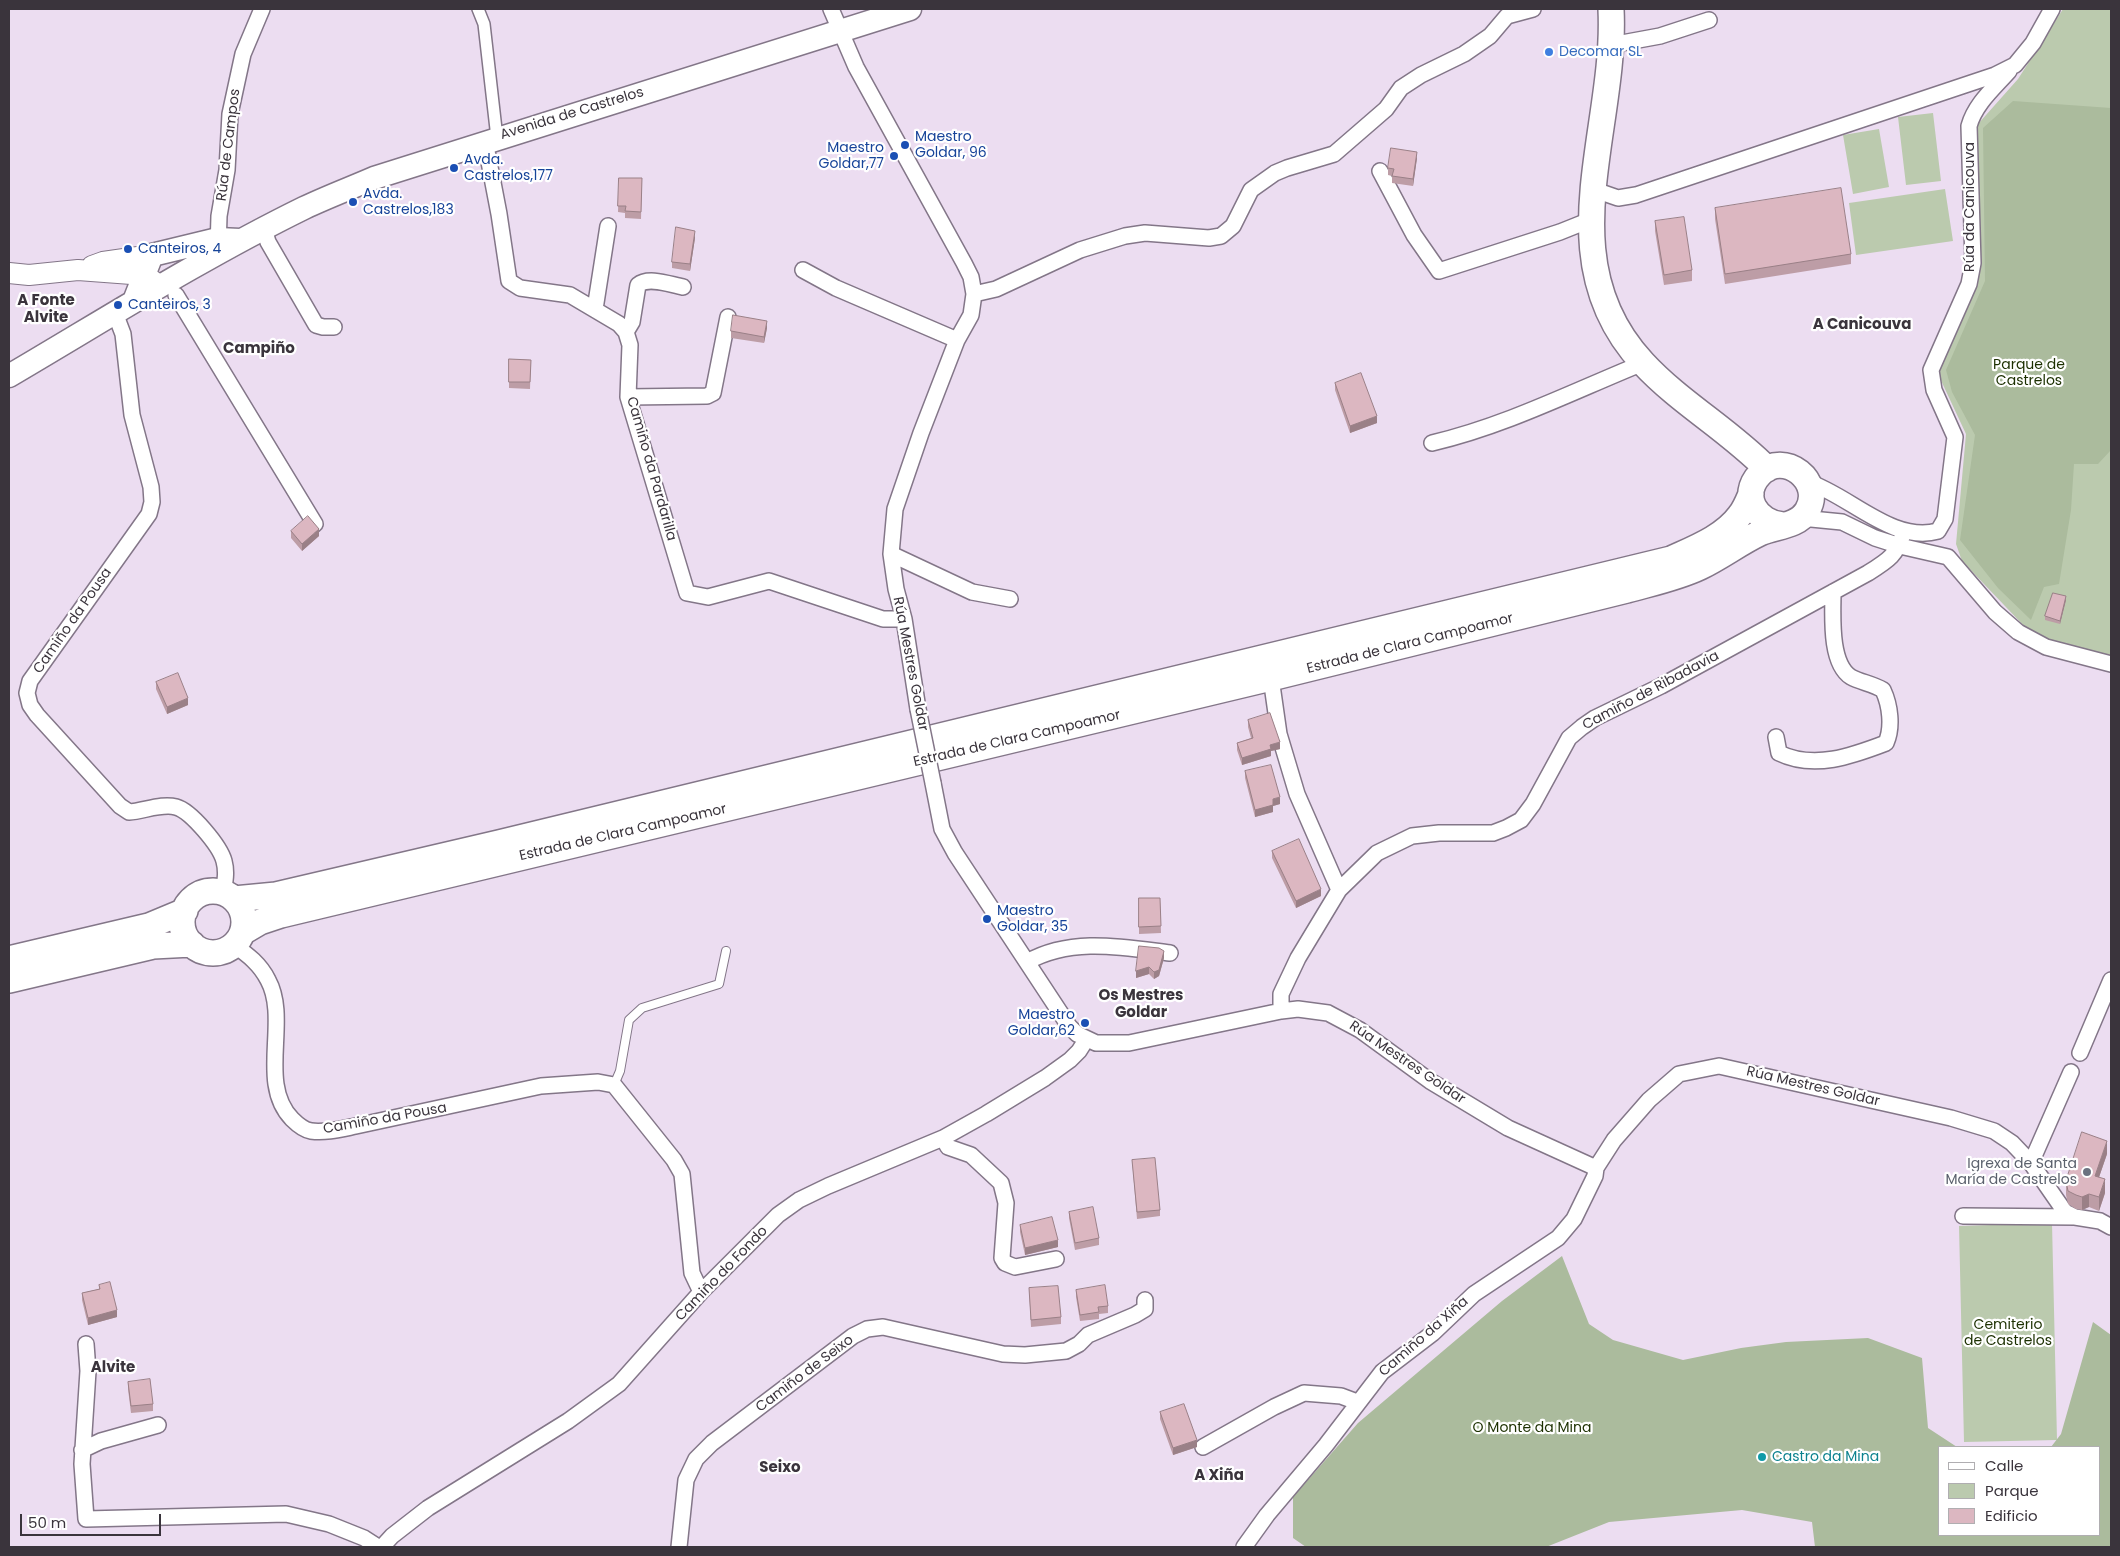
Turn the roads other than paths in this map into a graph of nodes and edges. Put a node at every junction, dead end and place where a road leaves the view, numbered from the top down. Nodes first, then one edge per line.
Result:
1 (262, 9) edge
2 (478, 9) edge
3 (831, 9) edge
4 (910, 9) edge
5 (1533, 9) edge
6 (1611, 9) edge
7 (2052, 9) edge
8 (1505, 12) edge
9 (1709, 20) dead end
10 (840, 31) junction
11 (1611, 45) junction
12 (2015, 64) junction
13 (491, 140) junction
14 (1380, 171) dead end
15 (1592, 189) junction
16 (1590, 220) junction
17 (608, 226) dead end
18 (264, 230) junction
19 (218, 247) junction
20 (78, 270) junction
21 (803, 270) dead end
22 (9, 274) edge
23 (156, 274) junction
24 (683, 287) dead end
25 (974, 294) junction
26 (125, 307) junction
27 (594, 309) junction
28 (728, 317) dead end
29 (334, 327) dead end
30 (626, 332) junction
31 (957, 340) junction
32 (1643, 362) junction
33 (9, 376) edge
34 (628, 398) junction
35 (1432, 443) dead end
36 (1767, 468) junction
37 (1808, 482) junction
38 (1751, 494) junction
39 (1792, 522) junction
40 (315, 524) edge
41 (1904, 531) junction
42 (1938, 531) junction
43 (1900, 546) junction
44 (891, 554) junction
45 (1948, 557) junction
46 (1833, 592) junction
47 (1010, 600) dead end
48 (904, 620) junction
49 (2111, 664) edge
50 (1271, 678) junction
51 (1776, 737) dead end
52 (1339, 890) junction
53 (229, 896) junction
54 (185, 911) junction
55 (238, 939) junction
56 (192, 944) junction
57 (726, 951) dead end
58 (1170, 953) dead end
59 (13, 955) edge
60 (1027, 962) junction
61 (9, 980) edge
62 (2111, 980) edge
63 (1281, 1011) junction
64 (1086, 1040) junction
65 (2080, 1053) dead end
66 (2071, 1072) dead end
67 (614, 1084) junction
68 (943, 1138) junction
69 (2031, 1163) junction
70 (1596, 1168) junction
71 (1963, 1216) dead end
72 (2075, 1217) junction
73 (2111, 1227) edge
74 (1056, 1260) dead end
75 (701, 1292) junction
76 (1145, 1300) dead end
77 (86, 1344) dead end
78 (1357, 1402) junction
79 (158, 1425) dead end
80 (1203, 1447) dead end
81 (82, 1450) junction
82 (380, 1547) edge
83 (679, 1547) edge
84 (1244, 1547) edge

1 - 19 street, Rúa de Campos
2 - 13 street
3 - 10 street, Rúa Mestres Goldar
4 - 10 main road, Avenida de Castrelos
5 - 8 street
6 - 11 main road
7 - 12 street, Rúa da Canicouva
8 - 25 street
9 - 11 street
10 - 13 main road, Avenida de Castrelos
10 - 25 street, Rúa Mestres Goldar
11 - 15 main road
12 - 15 street, Rúa da Canicouva
12 - 42 street, Rúa da Canicouva
13 - 18 main road, Avenida de Castrelos
13 - 27 street
14 - 16 street
15 - 16 main road
16 - 32 main road
17 - 27 street
18 - 19 main road, Avenida de Castrelos
18 - 29 street
19 - 23 main road
20 - 22 street
20 - 23 street
20 - 23 street
21 - 31 street
23 - 26 main road
23 - 40 street
24 - 30 street
25 - 31 street, Rúa Mestres Goldar
26 - 33 main road
26 - 53 street, Camiño da Pousa
27 - 30 street
28 - 34 street
30 - 34 street, Camiño da Pardarilla
31 - 44 street, Rúa Mestres Goldar
32 - 35 street
32 - 36 main road
34 - 48 street, Camiño da Pardarilla
36 - 37 main road
36 - 38 main road, Estrada de Clara Campoamor
37 - 39 main road
37 - 41 street
38 - 39 main road
38 - 53 main road, Estrada de Clara Campoamor
39 - 43 street
39 - 50 main road, Estrada de Clara Campoamor
41 - 42 street
41 - 43 street, Camiño de Ribadavia
42 - 45 street
43 - 45 street
43 - 46 street, Camiño de Ribadavia
44 - 47 street
44 - 48 street, Rúa Mestres Goldar
45 - 49 street
46 - 51 street
46 - 52 street, Camiño de Ribadavia
48 - 60 street, Rúa Mestres Goldar, bridge
50 - 52 street
50 - 55 main road, Estrada de Clara Campoamor
52 - 63 street, Camiño de Ribadavia
53 - 54 main road, Estrada de Clara Campoamor
53 - 55 main road
54 - 56 main road
54 - 59 main road, Estrada de Clara Campoamor
55 - 56 main road, Estrada de Clara Campoamor
55 - 67 street, Camiño da Pousa
56 - 61 main road, Estrada de Clara Campoamor
57 - 67 lane
58 - 60 street
60 - 64 street, Rúa Mestres Goldar
62 - 65 street
63 - 64 street, Rúa Mestres Goldar
63 - 70 street, Rúa Mestres Goldar
64 - 68 street, Camiño do Fondo
66 - 69 street
67 - 75 street
68 - 74 street
68 - 75 street, Camiño do Fondo
69 - 70 street, Rúa Mestres Goldar
69 - 72 street, Rúa Mestres Goldar
70 - 78 street, Camiño da Xiña
71 - 72 street
72 - 73 street
75 - 82 street, Camiño do Fondo
76 - 83 street, Camiño de Seixo
77 - 81 street
78 - 80 street
78 - 84 street, Camiño da Xiña
79 - 81 street
81 - 82 street

